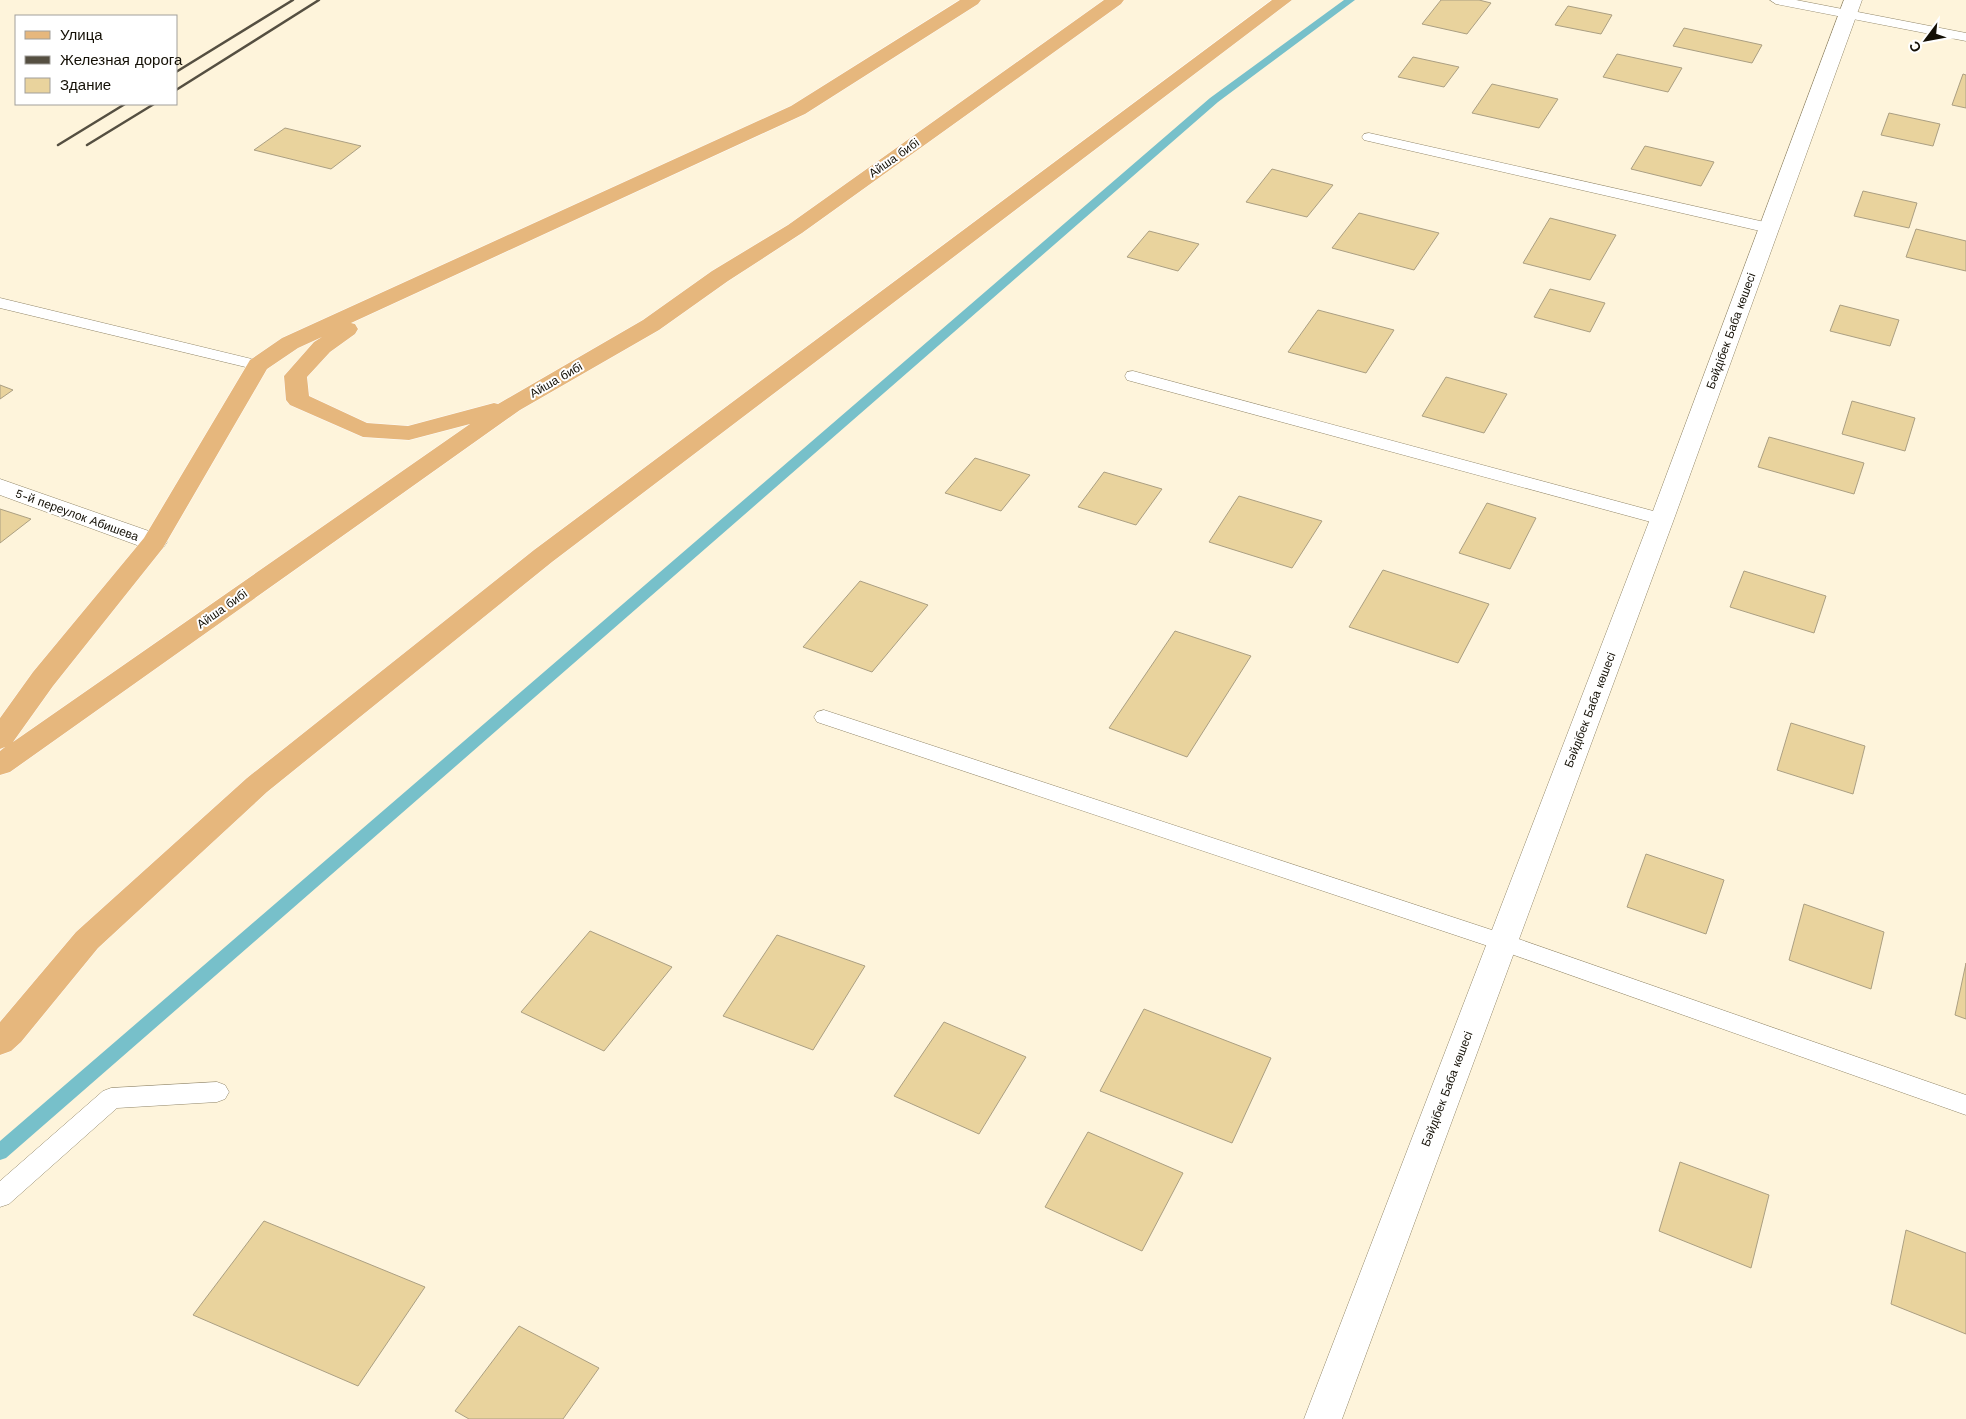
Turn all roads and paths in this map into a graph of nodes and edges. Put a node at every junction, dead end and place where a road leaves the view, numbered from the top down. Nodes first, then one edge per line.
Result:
1 (972, 0) edge
2 (1115, 0) edge
3 (1283, 0) edge
4 (1776, 0) edge
5 (1850, 6) edge
6 (1966, 37) edge
7 (1370, 136) dead end
8 (1769, 228) junction
9 (399, 294) junction
10 (0, 303) edge
11 (258, 365) junction
12 (1133, 376) dead end
13 (512, 405) junction
14 (0, 487) edge
15 (1662, 519) junction
16 (154, 542) junction
17 (824, 717) dead end
18 (0, 739) edge
19 (0, 765) edge
20 (1502, 942) junction
21 (0, 1042) edge
22 (217, 1092) dead end
23 (1966, 1105) edge
24 (0, 1196) edge
25 (1323, 1419) edge

1 - 9 main road
2 - 13 main road, Айша бибі
3 - 21 main road
4 - 5 lane
5 - 6 lane
5 - 8 street, Бәйдібек Баба көшесі
7 - 8 lane
8 - 15 street, Бәйдібек Баба көшесі
9 - 11 main road
9 - 13 main road
10 - 11 lane
11 - 16 main road
12 - 15 lane
13 - 19 main road, Айша бибі
14 - 16 street, 5-й переулок Абишева
15 - 20 street, Бәйдібек Баба көшесі
16 - 18 main road
17 - 20 lane
20 - 23 lane
20 - 25 street, Бәйдібек Баба көшесі
22 - 24 lane

